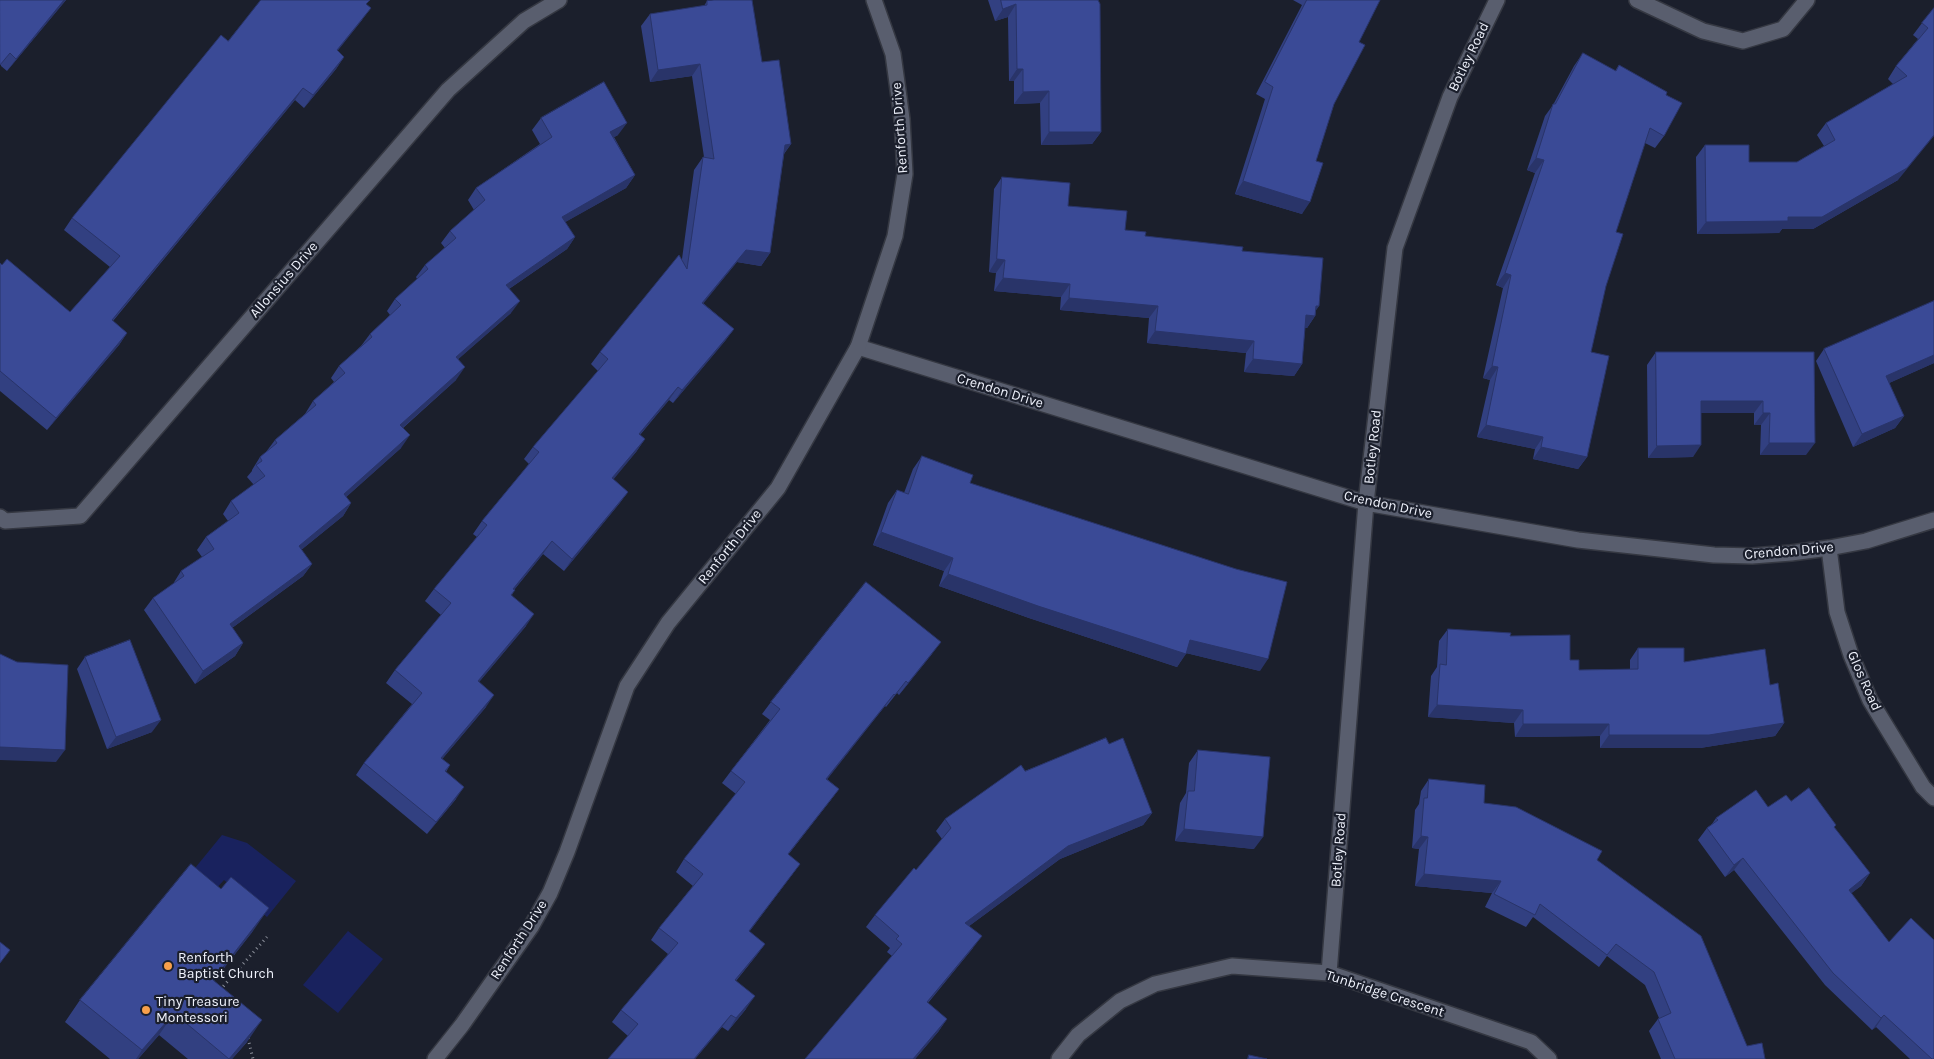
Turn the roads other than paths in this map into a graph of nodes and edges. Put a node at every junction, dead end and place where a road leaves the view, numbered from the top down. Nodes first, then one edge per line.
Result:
1 (559, 0) edge
2 (874, 0) edge
3 (1497, 0) edge
4 (1637, 0) edge
5 (1807, 0) edge
6 (858, 347) junction
7 (1366, 503) junction
8 (0, 517) edge
9 (1934, 520) edge
10 (1829, 548) junction
11 (1934, 798) edge
12 (1330, 974) junction
13 (434, 1059) edge
14 (1059, 1059) edge
15 (1549, 1059) edge

1 - 8 street, Allonsius Drive
2 - 6 street, Renforth Drive
3 - 7 street, Botley Road
4 - 5 street
6 - 7 street, Crendon Drive
6 - 13 street, Renforth Drive
7 - 10 street, Crendon Drive
7 - 12 street, Botley Road
9 - 10 street, Crendon Drive
10 - 11 street, Glos Road
12 - 14 street, Tunbridge Crescent
12 - 15 street, Tunbridge Crescent

